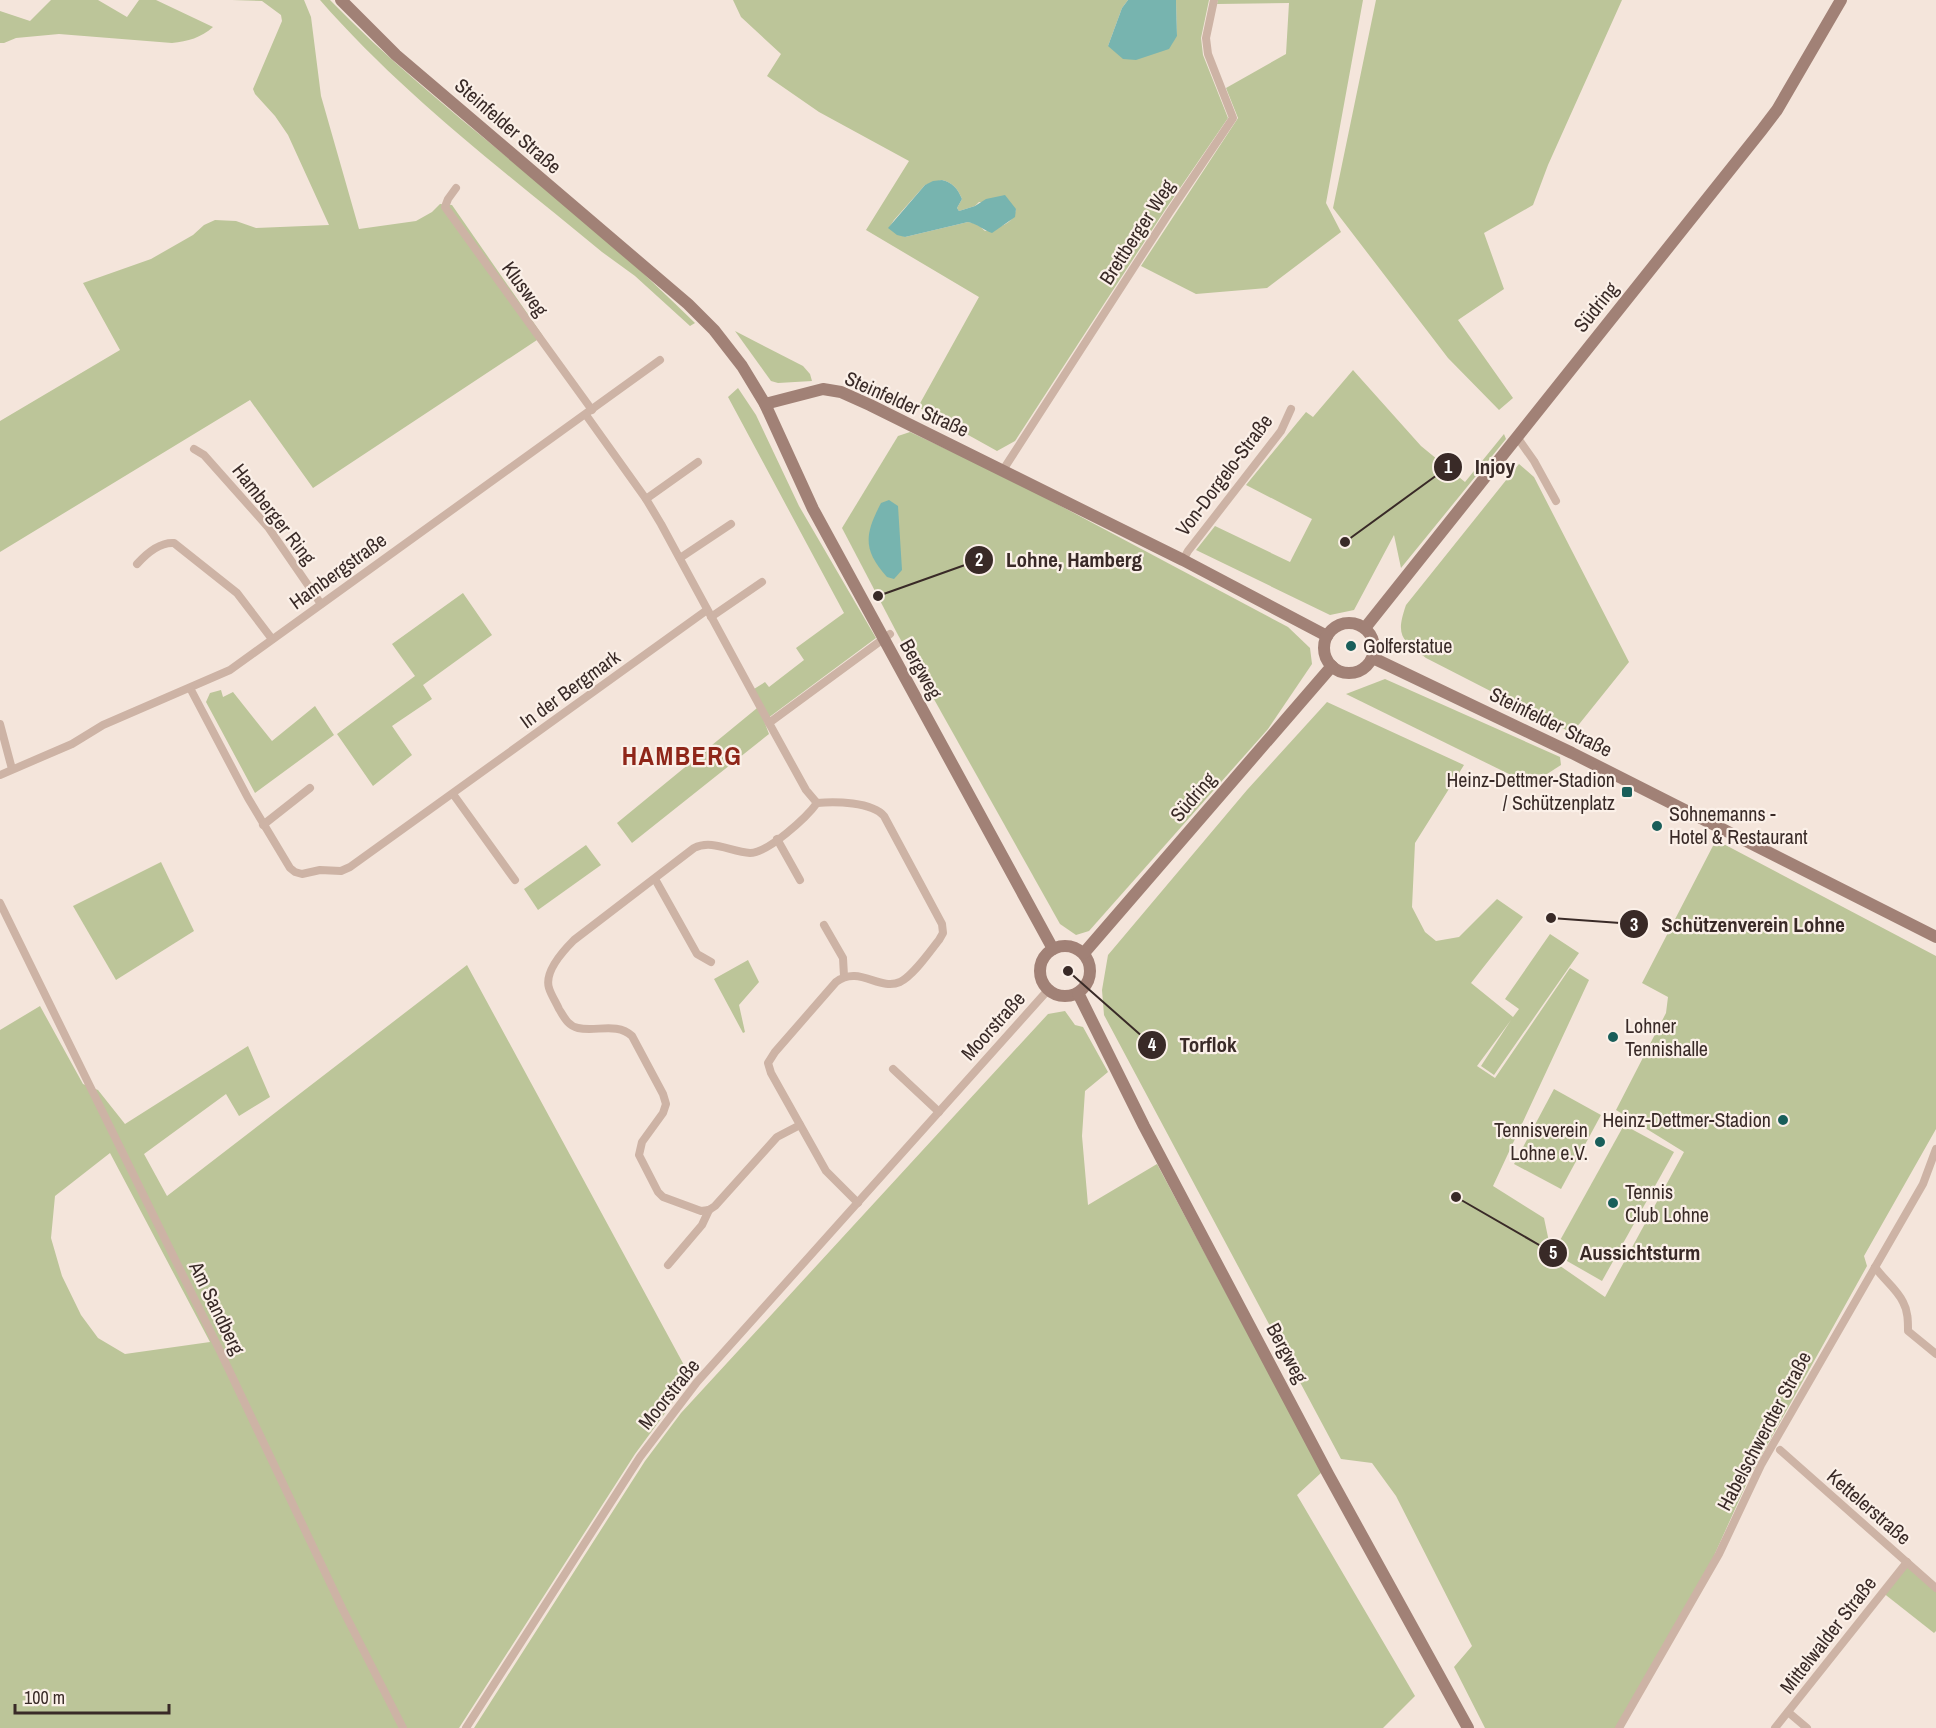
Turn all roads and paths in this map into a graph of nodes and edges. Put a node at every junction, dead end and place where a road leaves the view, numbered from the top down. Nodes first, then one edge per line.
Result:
1 (341, 0) edge
2 (1214, 0) edge
3 (1842, 0) edge
4 (456, 188) dead end
5 (660, 360) dead end
6 (765, 404) junction
7 (1291, 409) dead end
8 (589, 412) junction
9 (1517, 437) junction
10 (194, 449) dead end
11 (698, 462) dead end
12 (1003, 470) junction
13 (646, 499) junction
14 (1556, 501) dead end
15 (731, 524) dead end
16 (680, 558) junction
17 (1183, 560) junction
18 (138, 564) dead end
19 (762, 582) dead end
20 (321, 604) junction
21 (709, 614) junction
22 (1365, 628) junction
23 (1327, 636) junction
24 (886, 637) junction
25 (272, 639) junction
26 (1372, 658) junction
27 (1332, 666) junction
28 (190, 688) junction
29 (768, 723) junction
30 (0, 724) edge
31 (12, 769) junction
32 (0, 775) edge
33 (309, 788) dead end
34 (453, 794) junction
35 (817, 803) junction
36 (263, 825) junction
37 (777, 839) junction
38 (655, 879) junction
39 (515, 880) dead end
40 (800, 880) dead end
41 (0, 903) edge
42 (824, 925) dead end
43 (1936, 937) edge
44 (1053, 949) junction
45 (1084, 953) junction
46 (711, 962) dead end
47 (844, 976) junction
48 (1048, 990) junction
49 (1078, 993) junction
50 (892, 1069) dead end
51 (939, 1112) junction
52 (800, 1125) junction
53 (1936, 1149) edge
54 (858, 1203) junction
55 (709, 1210) junction
56 (668, 1265) dead end
57 (1875, 1267) junction
58 (1936, 1354) edge
59 (1780, 1450) dead end
60 (1906, 1562) junction
61 (1936, 1588) edge
62 (1788, 1712) junction
63 (403, 1728) edge
64 (466, 1728) edge
65 (1468, 1728) edge
66 (1619, 1728) edge
67 (1775, 1728) edge
68 (1807, 1728) edge

1 - 6 main road, Steinfelder Straße
2 - 12 street, Brettberger Weg
3 - 9 main road, Südring
4 - 8 street, Klusweg
5 - 8 street, Hambergstraße
6 - 12 main road, Steinfelder Straße
6 - 24 main road, Bergweg
7 - 17 street, Von-Dorgelo-Straße
8 - 13 street
8 - 20 street, Hambergstraße
9 - 14 street
9 - 22 main road, Südring
10 - 20 street, Hamberger Ring
11 - 13 street
12 - 17 main road, Steinfelder Straße
13 - 16 street
15 - 16 street
16 - 21 street
17 - 23 main road, Steinfelder Straße
18 - 25 street
19 - 21 street, In der Bergmark
20 - 25 street, Hambergstraße
21 - 29 street
21 - 34 street, In der Bergmark
22 - 23 main road
22 - 26 main road
23 - 27 main road
24 - 29 street
24 - 44 main road, Bergweg
25 - 28 street, Hambergstraße
26 - 27 main road
26 - 43 main road, Steinfelder Straße
27 - 45 main road, Südring
28 - 31 street, Hambergstraße
28 - 36 street, In der Bergmark
29 - 35 street
30 - 31 street
31 - 32 street, Hambergstraße
33 - 36 street
34 - 36 street, In der Bergmark
34 - 39 street
35 - 37 street
35 - 47 street
37 - 38 street
37 - 40 street
38 - 46 street
38 - 55 street
41 - 63 street, Am Sandberg
42 - 47 street
44 - 45 main road
44 - 48 main road
45 - 49 main road
47 - 52 street
48 - 49 main road
48 - 51 street, Moorstraße
49 - 65 main road, Bergweg
50 - 51 street
51 - 54 street, Moorstraße
52 - 54 street
52 - 55 street
53 - 57 street, Habelschwerdter Straße
54 - 64 street, Moorstraße
55 - 56 street
57 - 58 street
57 - 66 street, Habelschwerdter Straße
59 - 60 street, Kettelerstraße
60 - 61 street, Kettelerstraße
60 - 62 street, Mittelwalder Straße
62 - 67 street, Mittelwalder Straße
62 - 68 street

